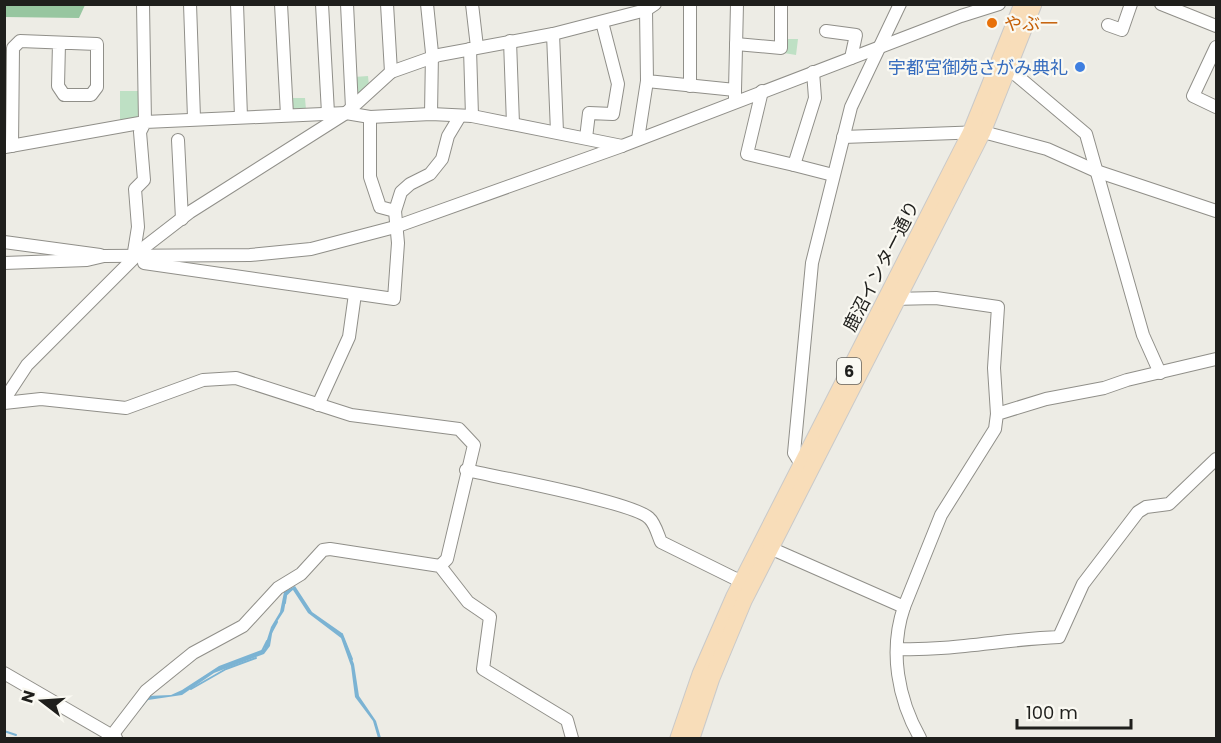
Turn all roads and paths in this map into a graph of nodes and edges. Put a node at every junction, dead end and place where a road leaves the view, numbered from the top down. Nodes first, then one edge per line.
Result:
1 (143, 4) edge
2 (190, 4) edge
3 (237, 4) edge
4 (281, 4) edge
5 (322, 4) edge
6 (347, 4) edge
7 (387, 4) edge
8 (427, 4) edge
9 (472, 4) edge
10 (690, 4) edge
11 (736, 4) edge
12 (781, 4) edge
13 (900, 4) edge
14 (999, 4) edge
15 (1022, 4) edge
16 (1034, 4) edge
17 (1131, 4) edge
18 (1161, 4) edge
19 (651, 7) edge
20 (602, 22) junction
21 (1108, 25) dead end
22 (1216, 26) edge
23 (826, 31) dead end
24 (553, 34) junction
25 (510, 41) junction
26 (59, 43) junction
27 (736, 44) junction
28 (1216, 47) edge
29 (474, 48) junction
30 (877, 48) junction
31 (430, 58) junction
32 (851, 58) junction
33 (1009, 69) junction
34 (391, 72) junction
35 (813, 72) junction
36 (647, 81) junction
37 (690, 86) junction
38 (762, 91) junction
39 (735, 96) junction
40 (1216, 107) edge
41 (349, 110) junction
42 (328, 113) junction
43 (431, 114) junction
44 (287, 115) junction
45 (466, 116) junction
46 (241, 117) junction
47 (370, 117) junction
48 (194, 118) junction
49 (145, 122) junction
50 (513, 124) junction
51 (557, 132) junction
52 (977, 132) junction
53 (843, 137) junction
54 (586, 138) junction
55 (638, 139) junction
56 (178, 140) dead end
57 (622, 146) junction
58 (8, 147) edge
59 (794, 165) junction
60 (1096, 171) junction
61 (833, 175) junction
62 (395, 211) junction
63 (1216, 211) edge
64 (182, 219) junction
65 (395, 228) junction
66 (4, 242) edge
67 (104, 256) junction
68 (133, 258) junction
69 (4, 262) edge
70 (355, 294) junction
71 (892, 299) junction
72 (1216, 359) edge
73 (1161, 373) junction
74 (4, 402) edge
75 (318, 405) junction
76 (998, 414) junction
77 (1216, 459) edge
78 (466, 470) junction
79 (805, 470) junction
80 (770, 548) junction
81 (440, 566) junction
82 (746, 584) junction
83 (904, 607) junction
84 (898, 649) junction
85 (4, 673) edge
86 (113, 737) edge
87 (572, 738) edge
88 (678, 738) edge
89 (692, 738) edge
90 (920, 738) edge

1 - 49 street
2 - 48 street
3 - 46 street
4 - 44 street
5 - 42 street
6 - 41 street
7 - 34 street
8 - 31 street
9 - 29 street
10 - 37 street
11 - 27 street
12 - 27 street
13 - 30 street
14 - 30 street
15 - 52 main road, 鹿沼インター通り / 6
16 - 33 main road, 鹿沼インター通り / 6
17 - 21 street
18 - 22 street
19 - 20 street
19 - 36 street
20 - 24 street
20 - 54 street
23 - 32 street
24 - 25 street
24 - 51 street
25 - 29 street
25 - 50 street
26 - 26 street
26 - 58 street
27 - 39 street
28 - 40 street
29 - 31 street
29 - 45 street
30 - 32 street
30 - 53 street
31 - 34 street
31 - 43 street
32 - 35 street
33 - 52 main road, 鹿沼インター通り / 6
33 - 60 street
34 - 41 street
35 - 38 street
35 - 59 street
36 - 37 street
36 - 55 street
37 - 39 street
38 - 39 street
38 - 59 street
39 - 55 street
41 - 42 street
41 - 47 street
41 - 64 street
42 - 44 street
43 - 45 street
43 - 47 street
44 - 46 street
45 - 50 street
45 - 62 street
46 - 48 street
47 - 62 street
48 - 49 street
49 - 58 street
49 - 68 street
50 - 51 street
51 - 54 street
52 - 53 street
52 - 60 street
52 - 71 main road, 鹿沼インター通り / 6
53 - 61 street
54 - 57 street
55 - 57 street
56 - 64 street
57 - 65 street
59 - 61 street
60 - 63 street
60 - 73 street
61 - 79 street
62 - 65 street
64 - 68 street
65 - 68 street
65 - 70 street
66 - 67 street
67 - 68 street
67 - 69 street
68 - 70 street
68 - 74 street
70 - 75 street
71 - 76 street
71 - 79 main road, 鹿沼インター通り / 6
72 - 73 street
73 - 76 street
74 - 75 street
75 - 78 street
76 - 83 street
77 - 84 street
78 - 81 street
78 - 82 street
79 - 80 main road, 鹿沼インター通り / 6
79 - 82 main road, 鹿沼インター通り / 6
80 - 82 main road, 鹿沼インター通り / 6
80 - 83 street
81 - 86 street
81 - 87 street
82 - 88 main road, 鹿沼インター通り / 6
82 - 89 main road, 鹿沼インター通り / 6
83 - 84 street
84 - 90 street
85 - 86 street

